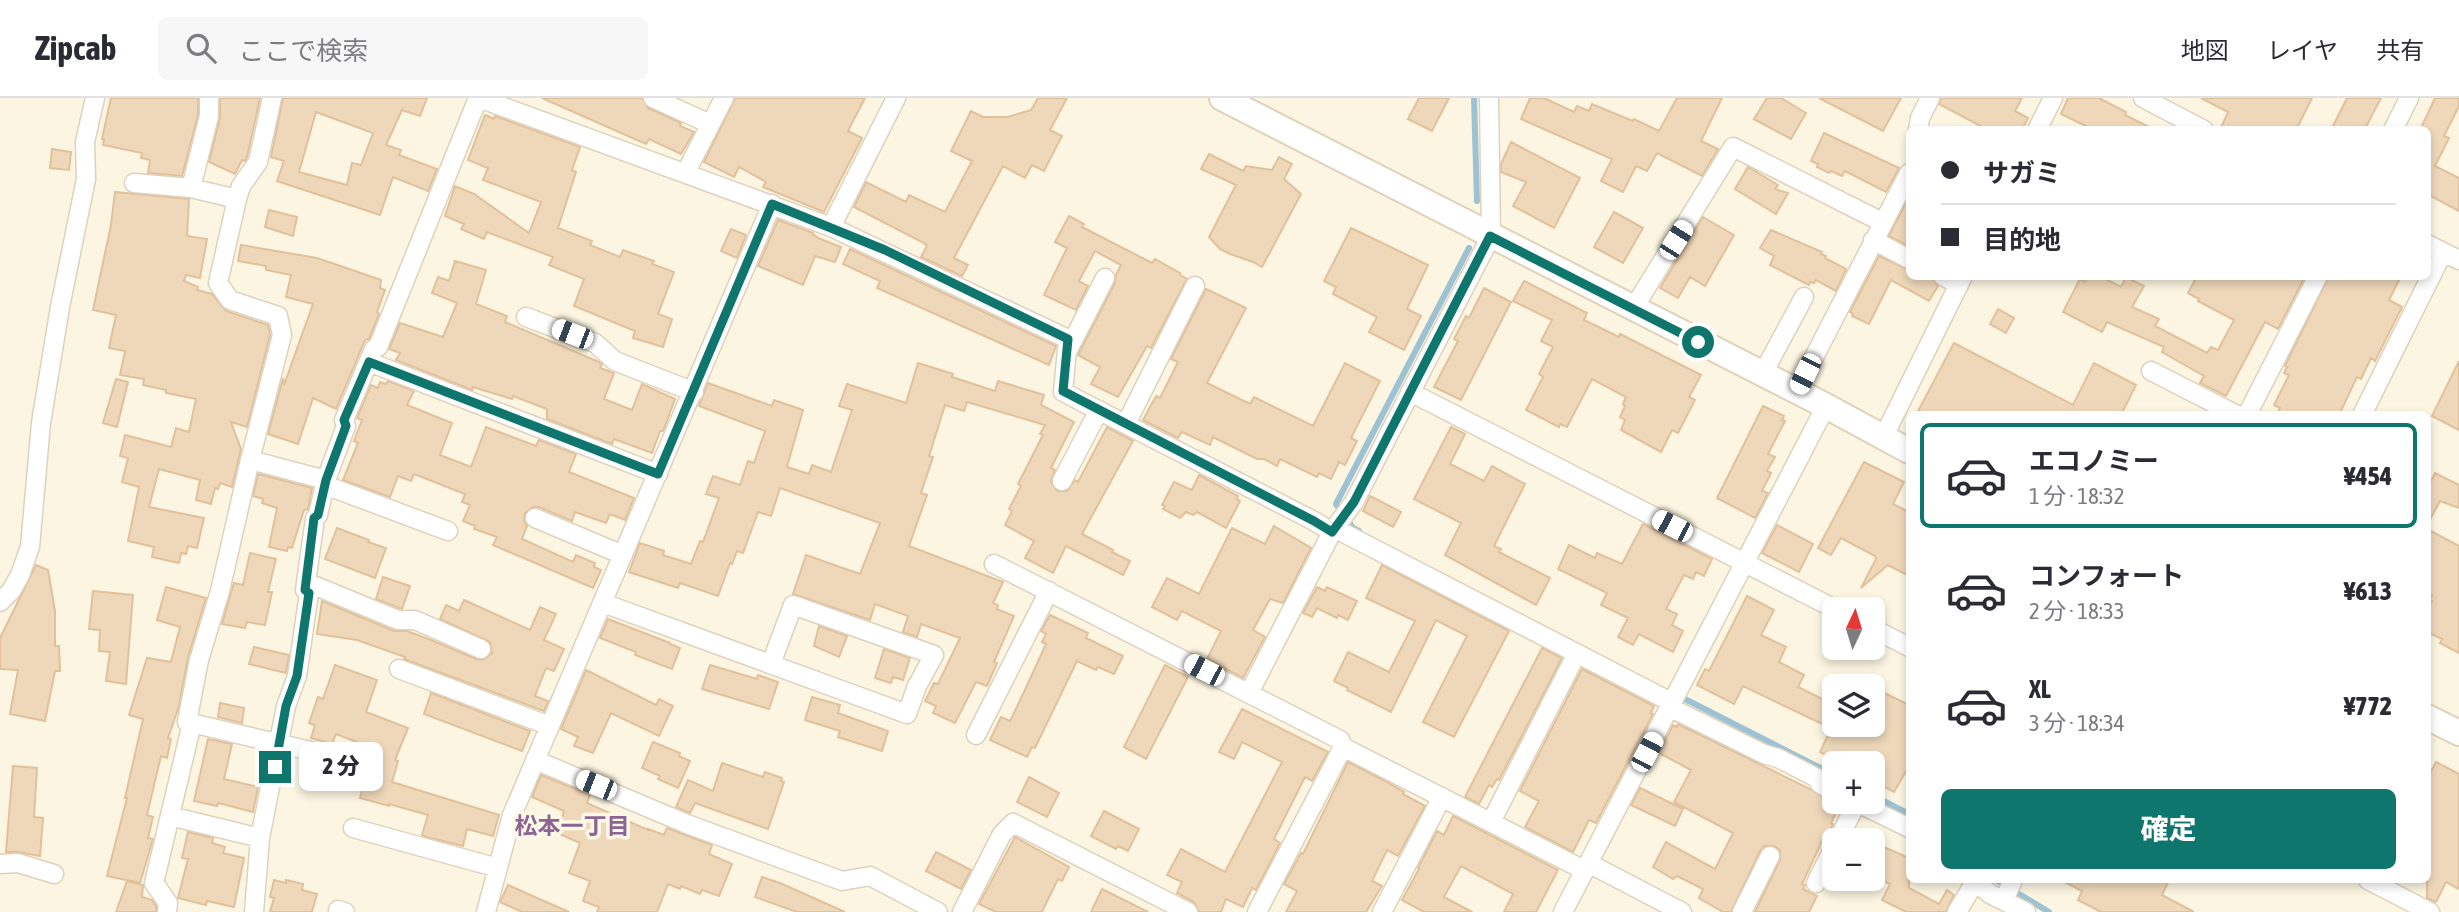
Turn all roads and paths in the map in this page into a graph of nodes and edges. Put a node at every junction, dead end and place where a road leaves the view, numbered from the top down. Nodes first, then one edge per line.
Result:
1 (95, 98) edge
2 (209, 98) edge
3 (272, 98) edge
4 (479, 98) edge
5 (653, 98) edge
6 (724, 98) edge
7 (896, 98) edge
8 (1222, 98) edge
9 (1489, 98) edge
10 (1930, 98) edge
11 (2053, 98) edge
12 (2143, 98) edge
13 (2409, 98) edge
14 (710, 124) junction
15 (1919, 126) edge
16 (2039, 126) edge
17 (2196, 126) edge
18 (2395, 126) edge
19 (686, 172) junction
20 (1906, 178) edge
21 (134, 183) dead end
22 (191, 188) junction
23 (237, 199) junction
24 (772, 204) junction
25 (1882, 222) junction
26 (831, 227) junction
27 (1490, 236) junction
28 (1873, 240) junction
29 (2443, 252) edge
30 (1906, 257) edge
31 (2431, 276) edge
32 (1105, 278) dead end
33 (1955, 280) edge
34 (2316, 280) edge
35 (2429, 280) edge
36 (1195, 286) dead end
37 (1804, 297) dead end
38 (1633, 309) junction
39 (526, 317) dead end
40 (1067, 351) junction
41 (369, 362) junction
42 (2151, 371) dead end
43 (1762, 374) junction
44 (694, 392) junction
45 (1410, 392) junction
46 (1796, 392) junction
47 (1826, 406) junction
48 (1099, 410) junction
49 (2229, 411) edge
50 (2250, 411) edge
51 (2364, 411) edge
52 (1126, 424) junction
53 (1882, 438) junction
54 (1906, 450) edge
55 (250, 460) junction
56 (658, 474) junction
57 (1062, 481) dead end
58 (325, 483) junction
59 (535, 518) dead end
60 (1334, 529) junction
61 (448, 531) dead end
62 (623, 555) junction
63 (1744, 562) junction
64 (994, 564) dead end
65 (306, 582) junction
66 (1049, 591) junction
67 (0, 601) edge
68 (1822, 602) edge
69 (603, 603) junction
70 (1885, 635) edge
71 (1906, 645) edge
72 (481, 649) dead end
73 (1576, 655) junction
74 (771, 664) junction
75 (399, 670) dead end
76 (1249, 693) junction
77 (1673, 704) junction
78 (2431, 719) edge
79 (192, 723) junction
80 (550, 726) junction
81 (2459, 733) edge
82 (976, 735) dead end
83 (280, 743) junction
84 (1343, 747) junction
85 (336, 757) dead end
86 (535, 760) junction
87 (1822, 785) edge
88 (1441, 797) junction
89 (1880, 814) edge
90 (170, 816) junction
91 (1490, 822) junction
92 (1906, 827) edge
93 (353, 828) dead end
94 (260, 838) junction
95 (1770, 856) dead end
96 (0, 864) edge
97 (1586, 867) junction
98 (498, 868) junction
99 (1822, 871) edge
100 (54, 874) dead end
101 (1816, 883) dead end
102 (1974, 883) edge
103 (1977, 883) edge
104 (2374, 883) edge
105 (2008, 890) edge
106 (929, 910) edge
107 (167, 912) edge
108 (254, 912) edge
109 (486, 912) edge
110 (962, 912) edge
111 (1188, 912) edge
112 (1257, 912) edge
113 (1382, 912) edge
114 (1563, 912) edge
115 (1682, 912) edge
116 (1742, 912) edge
117 (1957, 912) edge
118 (2026, 912) edge
119 (2430, 912) edge

1 - 67 street
2 - 22 street
3 - 23 street
4 - 19 street
4 - 41 street
5 - 14 street
6 - 14 street
7 - 26 street
8 - 27 street
9 - 27 street
10 - 15 street
11 - 16 street
12 - 17 street
13 - 18 street
14 - 19 street
19 - 24 street
20 - 25 street
21 - 22 street
22 - 23 street
23 - 55 street
24 - 26 street
24 - 44 street
25 - 28 street
25 - 38 street
26 - 40 street
27 - 38 street
27 - 45 street
28 - 30 street
28 - 46 street
29 - 31 street
32 - 40 street
33 - 53 street
34 - 50 street
35 - 51 street
36 - 52 street
37 - 43 street
38 - 43 street
39 - 44 street
40 - 48 street
41 - 56 street
41 - 58 street
42 - 49 street
43 - 46 street
44 - 56 street
45 - 60 street
45 - 63 street
46 - 47 street
47 - 53 street
47 - 63 street
48 - 52 street
48 - 57 street
52 - 60 street
53 - 54 street
55 - 58 street
55 - 79 street
56 - 62 street
58 - 61 street
58 - 65 street
59 - 62 street
60 - 73 street
60 - 76 street
62 - 69 street
63 - 68 street
63 - 77 street
64 - 66 street
65 - 72 street
65 - 83 street
66 - 76 street
66 - 82 street
69 - 74 street
69 - 80 street
70 - 71 street
73 - 77 street
73 - 91 street
74 - 74 street
75 - 80 street
76 - 84 street
77 - 87 street
77 - 97 street
78 - 81 street
79 - 83 street
79 - 90 street
80 - 86 street
83 - 85 street
83 - 94 street
84 - 88 street
84 - 112 street
86 - 98 street
86 - 106 street
88 - 91 street
88 - 113 street
89 - 92 street
90 - 94 street
90 - 107 street
91 - 97 street
93 - 98 street
94 - 108 street
95 - 116 street
96 - 100 street
97 - 114 street
97 - 115 street
98 - 109 street
99 - 101 street
102 - 117 street
103 - 105 street
104 - 119 street
105 - 118 street
110 - 111 street

